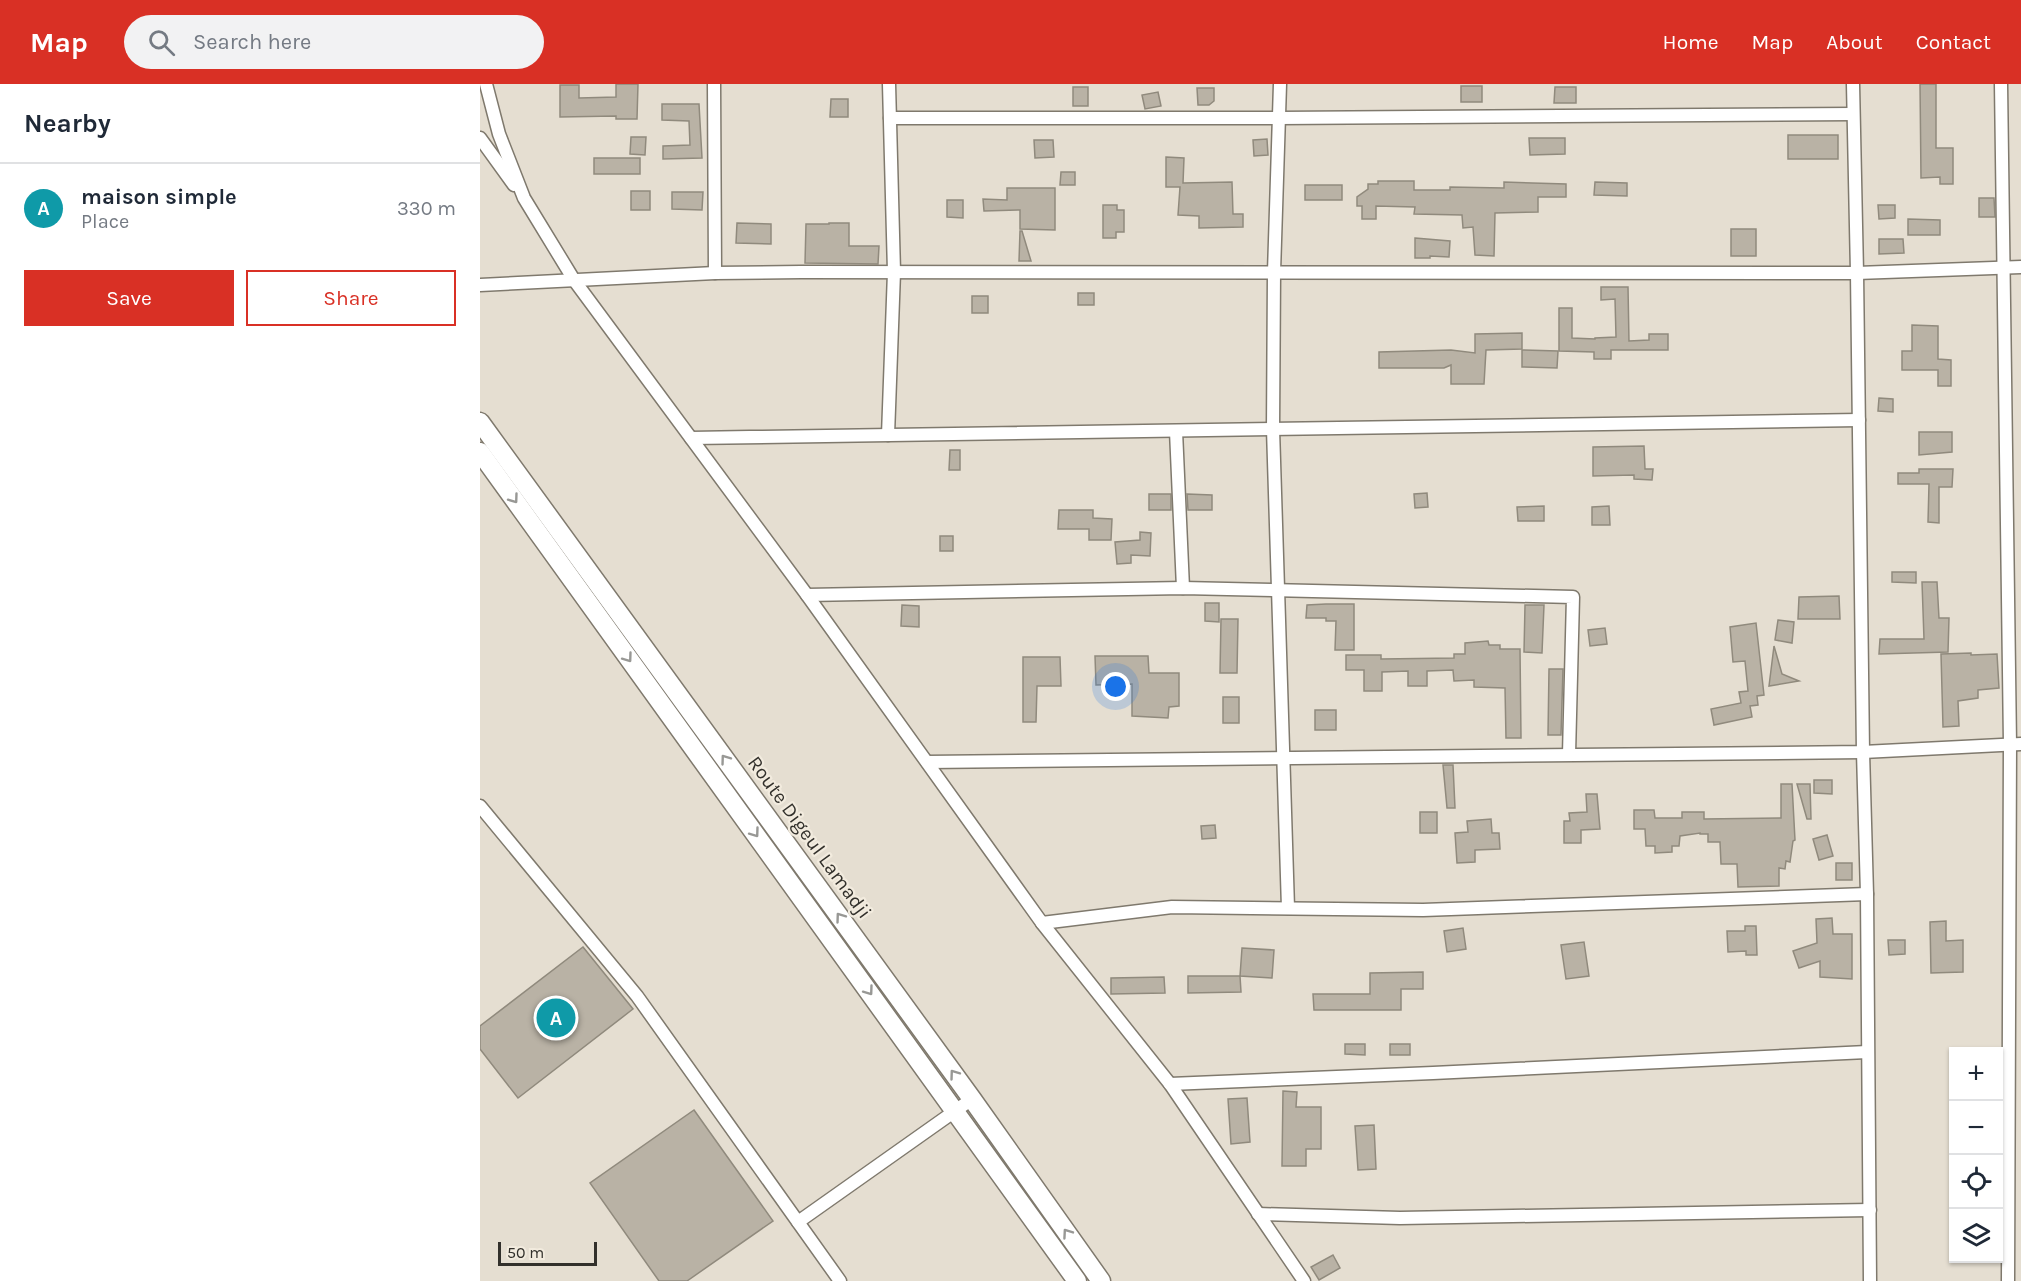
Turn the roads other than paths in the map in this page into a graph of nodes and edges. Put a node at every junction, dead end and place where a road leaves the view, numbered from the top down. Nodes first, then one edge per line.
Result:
1 (486, 84) edge
2 (714, 84) edge
3 (889, 84) edge
4 (1280, 84) edge
5 (1853, 84) edge
6 (2001, 84) edge
7 (1853, 114) junction
8 (890, 118) junction
9 (1280, 118) junction
10 (480, 138) edge
11 (524, 198) junction
12 (2004, 267) junction
13 (2021, 267) edge
14 (894, 272) junction
15 (1274, 272) junction
16 (715, 273) junction
17 (1857, 273) junction
18 (574, 280) junction
19 (480, 285) edge
20 (1859, 420) junction
21 (480, 422) edge
22 (1273, 429) junction
23 (1176, 431) junction
24 (888, 435) junction
25 (691, 438) junction
26 (480, 452) edge
27 (1182, 588) junction
28 (1278, 591) junction
29 (807, 595) junction
30 (2015, 744) edge
31 (1863, 752) junction
32 (1569, 754) junction
33 (1284, 757) junction
34 (927, 762) junction
35 (480, 806) edge
36 (1867, 894) junction
37 (1288, 908) junction
38 (1042, 923) junction
39 (1867, 1052) junction
40 (1170, 1084) junction
41 (972, 1099) junction
42 (956, 1111) junction
43 (1870, 1210) junction
44 (1258, 1214) junction
45 (798, 1222) junction
46 (840, 1281) edge
47 (1077, 1281) edge
48 (1101, 1281) edge
49 (1304, 1281) edge
50 (1870, 1281) edge
51 (2008, 1281) edge

1 - 11 street
2 - 16 street
3 - 8 street
4 - 9 street
5 - 7 street
6 - 12 street
7 - 9 street
7 - 17 street
8 - 9 street
8 - 14 street
9 - 15 street
10 - 11 street
11 - 18 street
12 - 13 street
12 - 17 street
12 - 30 street
14 - 15 street
14 - 16 street
14 - 24 street
15 - 17 street
15 - 22 street
16 - 18 street
17 - 20 street
18 - 19 street
18 - 25 street
20 - 22 street
20 - 31 street
41 -> 21 main road, Route Digeul Lamadji
22 - 23 street
22 - 28 street
23 - 24 street
23 - 27 street
24 - 25 street
25 - 29 street
26 -> 42 main road
27 - 28 street
27 - 29 street
28 - 32 street
28 - 33 street
29 - 34 street
30 - 31 street
30 - 51 street
31 - 32 street
31 - 36 street
32 - 33 street
33 - 34 street
33 - 37 street
34 - 38 street
35 - 45 street
36 - 37 street
36 - 39 street
37 - 38 street
38 - 40 street
39 - 40 street
39 - 43 street
40 - 44 street
41 - 42 street
48 -> 41 main road, Route Digeul Lamadji
42 - 45 street
42 - 47 main road
43 - 44 street
43 - 50 street
44 - 49 street
45 - 46 street

